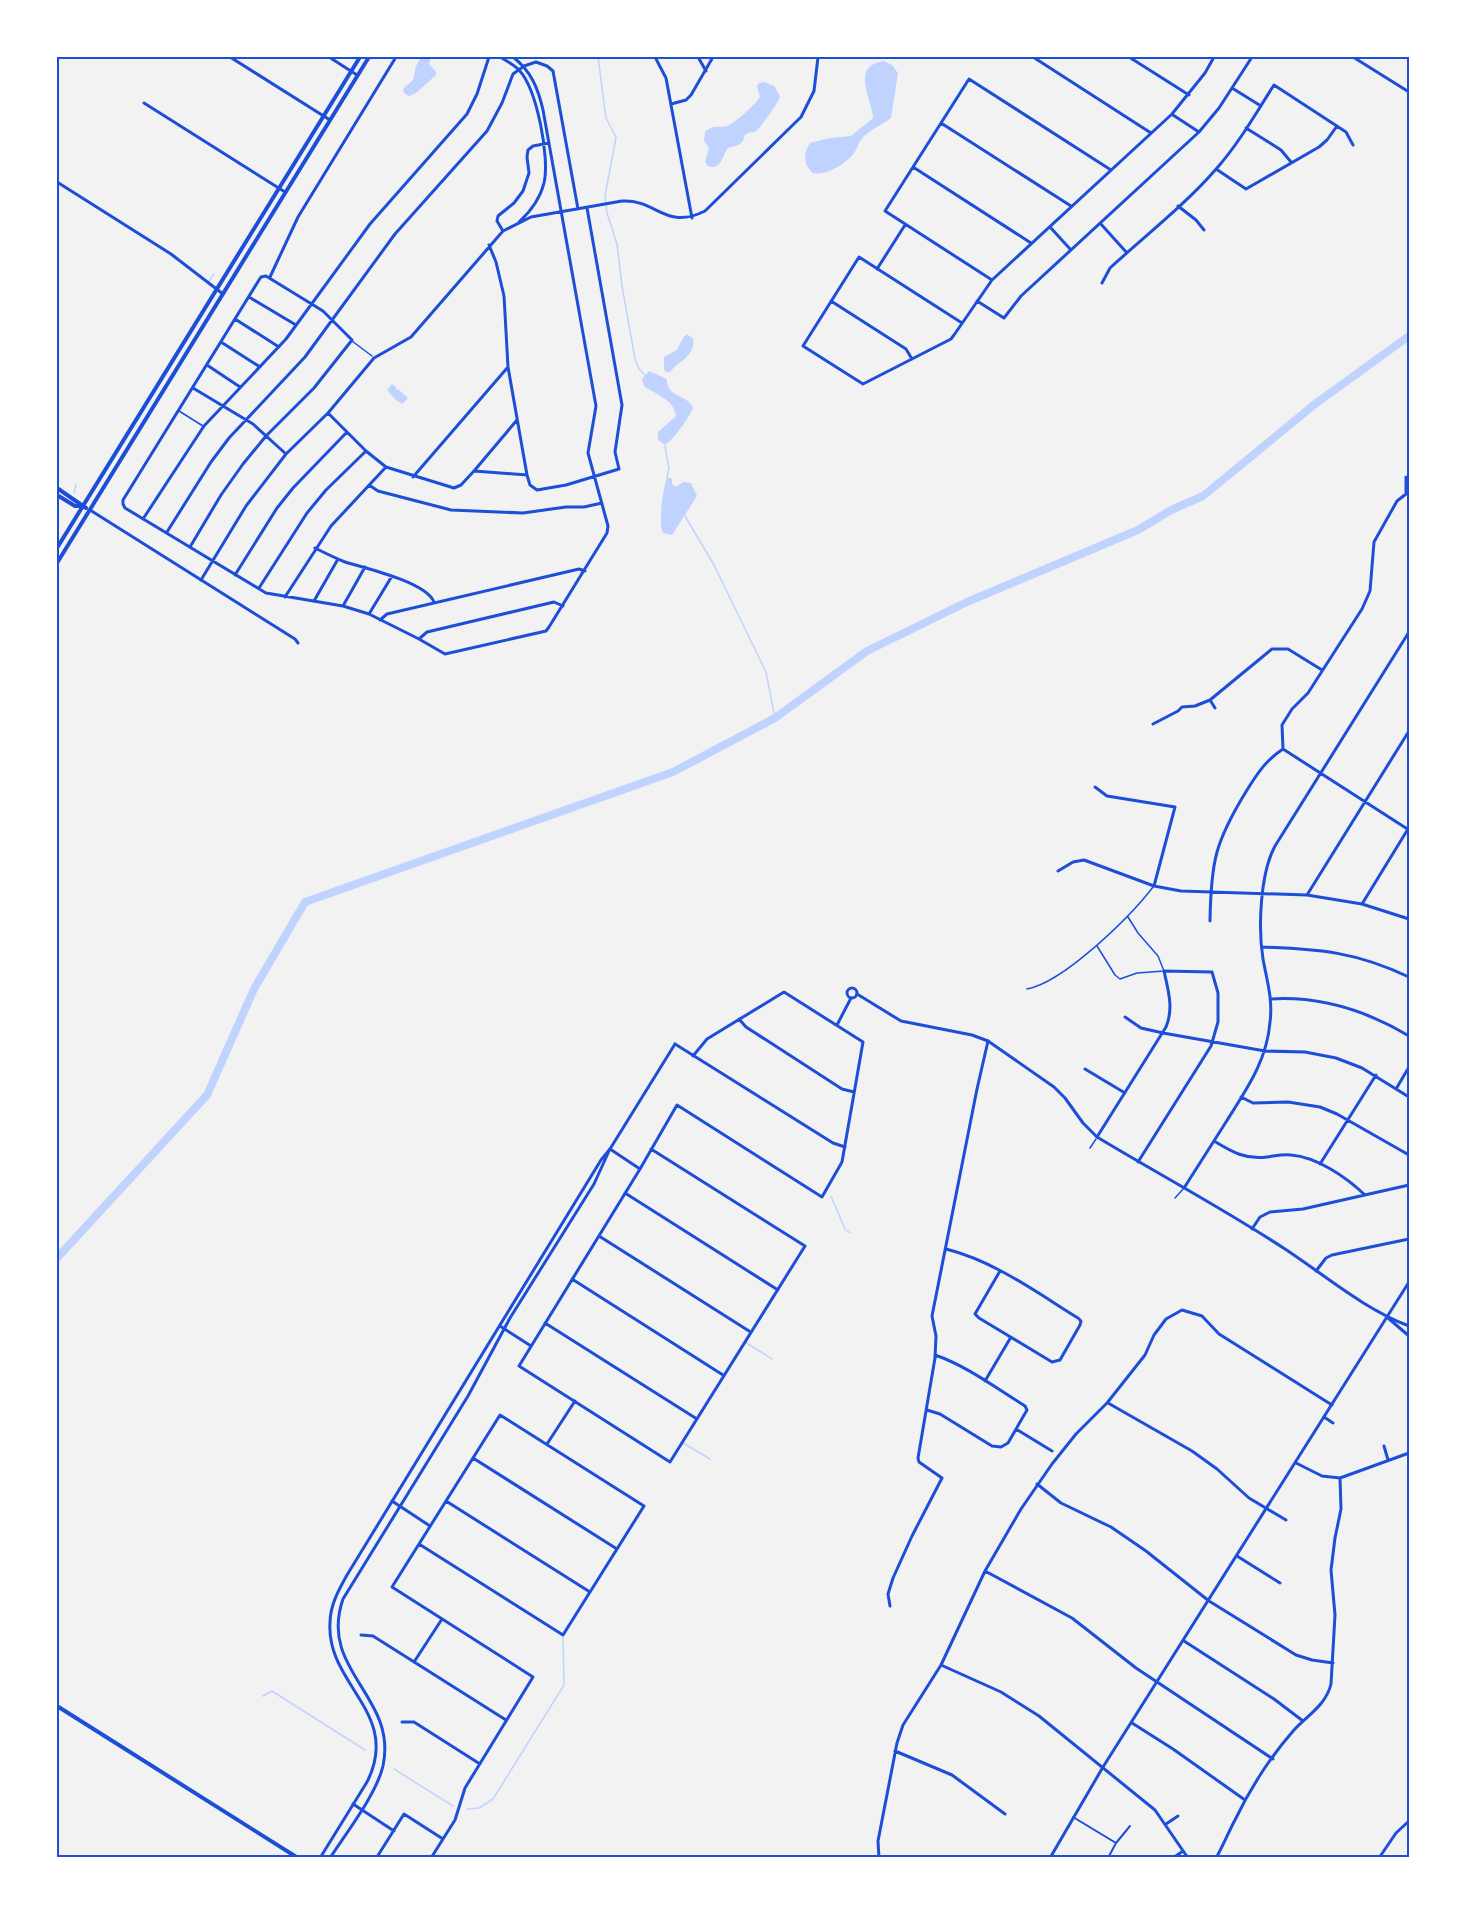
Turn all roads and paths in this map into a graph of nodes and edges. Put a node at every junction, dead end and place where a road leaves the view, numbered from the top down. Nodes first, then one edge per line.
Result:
1 (230, 57) edge
2 (329, 57) edge
3 (360, 57) edge
4 (369, 57) edge
5 (396, 57) edge
6 (489, 57) edge
7 (500, 57) edge
8 (513, 57) edge
9 (655, 57) edge
10 (698, 57) edge
11 (713, 57) edge
12 (818, 57) edge
13 (1033, 57) edge
14 (1129, 57) edge
15 (1214, 57) edge
16 (1252, 57) edge
17 (1353, 57) edge
18 (524, 66) junction
19 (519, 70) junction
20 (351, 71) junction
21 (706, 71) junction
22 (357, 75) junction
23 (1232, 88) junction
24 (1409, 92) edge
25 (1189, 95) junction
26 (144, 103) dead end
27 (671, 104) junction
28 (1261, 106) junction
29 (1172, 114) junction
30 (324, 116) junction
31 (330, 120) junction
32 (941, 123) junction
33 (1337, 126) junction
34 (1246, 128) junction
35 (1199, 132) junction
36 (1151, 133) junction
37 (549, 143) junction
38 (543, 145) junction
39 (1353, 145) dead end
40 (1291, 162) junction
41 (913, 167) junction
42 (1216, 169) junction
43 (1111, 170) junction
44 (57, 182) edge
45 (279, 188) junction
46 (285, 192) junction
47 (1071, 206) junction
48 (1178, 206) junction
49 (587, 208) junction
50 (578, 209) junction
51 (561, 212) junction
52 (692, 218) junction
53 (518, 223) junction
54 (1100, 223) junction
55 (905, 225) junction
56 (1049, 226) junction
57 (1204, 230) dead end
58 (503, 231) junction
59 (1031, 243) junction
60 (489, 245) junction
61 (1071, 250) junction
62 (1127, 252) junction
63 (877, 269) junction
64 (270, 278) junction
65 (992, 280) junction
66 (1102, 283) dead end
67 (217, 290) junction
68 (223, 294) junction
69 (249, 297) junction
70 (831, 301) junction
71 (977, 301) junction
72 (311, 304) junction
73 (235, 319) junction
74 (333, 320) junction
75 (962, 323) junction
76 (296, 325) junction
77 (352, 340) junction
78 (220, 342) junction
79 (279, 347) junction
80 (374, 358) junction
81 (913, 359) junction
82 (207, 365) junction
83 (260, 367) junction
84 (508, 367) junction
85 (240, 387) junction
86 (193, 388) junction
87 (222, 406) junction
88 (179, 410) junction
89 (328, 413) junction
90 (245, 420) junction
91 (517, 420) junction
92 (204, 426) junction
93 (346, 432) junction
94 (266, 435) junction
95 (366, 451) junction
96 (286, 454) junction
97 (386, 467) junction
98 (474, 471) junction
99 (527, 475) junction
100 (413, 477) junction
101 (1406, 477) dead end
102 (594, 478) junction
103 (369, 485) junction
104 (57, 488) edge
105 (57, 495) edge
106 (1407, 495) edge
107 (602, 503) junction
108 (86, 508) junction
109 (143, 519) junction
110 (166, 533) junction
111 (190, 547) junction
112 (57, 548) edge
113 (315, 548) junction
114 (338, 559) junction
115 (213, 561) junction
116 (57, 563) edge
117 (365, 567) junction
118 (585, 571) junction
119 (235, 575) junction
120 (392, 576) junction
121 (201, 580) junction
122 (259, 589) junction
123 (285, 597) junction
124 (314, 601) junction
125 (434, 602) junction
126 (343, 606) junction
127 (563, 606) junction
128 (369, 614) junction
129 (380, 620) junction
130 (1409, 632) edge
131 (419, 639) junction
132 (298, 643) dead end
133 (1322, 670) junction
134 (1210, 700) junction
135 (1215, 708) dead end
136 (1153, 724) dead end
137 (1409, 731) edge
138 (1283, 749) junction
139 (1320, 773) junction
140 (1095, 788) dead end
141 (1365, 801) junction
142 (1409, 829) edge
143 (1058, 871) dead end
144 (1154, 886) junction
145 (1210, 892) junction
146 (1264, 895) junction
147 (1307, 895) junction
148 (1362, 904) junction
149 (1127, 915) junction
150 (1409, 919) edge
151 (1210, 921) dead end
152 (1097, 945) junction
153 (1262, 947) junction
154 (1164, 971) junction
155 (1409, 977) edge
156 (1028, 989) dead end
157 (857, 994) junction
158 (851, 998) junction
159 (1271, 999) junction
160 (1125, 1017) dead end
161 (740, 1019) junction
162 (837, 1025) junction
163 (1163, 1033) junction
164 (1409, 1036) edge
165 (988, 1041) junction
166 (1212, 1042) junction
167 (1265, 1051) junction
168 (693, 1056) junction
169 (1409, 1067) edge
170 (1085, 1069) dead end
171 (1376, 1076) junction
172 (1396, 1089) junction
173 (854, 1092) junction
174 (1125, 1094) junction
175 (1241, 1097) junction
176 (1409, 1097) edge
177 (1348, 1120) junction
178 (1097, 1137) junction
179 (1214, 1141) junction
180 (845, 1147) junction
181 (1090, 1148) dead end
182 (610, 1149) junction
183 (651, 1149) junction
184 (1409, 1155) edge
185 (1138, 1162) junction
186 (1320, 1164) junction
187 (640, 1169) junction
188 (1409, 1185) edge
189 (1184, 1188) junction
190 (825, 1192) junction
191 (625, 1193) junction
192 (1365, 1195) junction
193 (831, 1196) dead end
194 (1175, 1198) dead end
195 (1252, 1229) junction
196 (599, 1236) junction
197 (1409, 1239) edge
198 (946, 1249) junction
199 (1000, 1271) junction
200 (1316, 1271) junction
201 (572, 1279) junction
202 (1409, 1282) edge
203 (778, 1290) junction
204 (1387, 1317) junction
205 (545, 1323) junction
206 (500, 1326) junction
207 (1409, 1326) edge
208 (504, 1329) junction
209 (750, 1331) junction
210 (1409, 1336) edge
211 (1011, 1337) junction
212 (531, 1346) junction
213 (935, 1355) junction
214 (723, 1375) junction
215 (984, 1381) junction
216 (575, 1401) junction
217 (1107, 1403) junction
218 (1332, 1405) junction
219 (927, 1410) junction
220 (1324, 1418) junction
221 (697, 1419) junction
222 (1333, 1423) dead end
223 (1017, 1429) junction
224 (547, 1444) junction
225 (1384, 1446) dead end
226 (1052, 1451) dead end
227 (1409, 1453) edge
228 (473, 1458) junction
229 (1388, 1460) junction
230 (1296, 1463) junction
231 (1340, 1478) junction
232 (1037, 1483) junction
233 (392, 1501) junction
234 (446, 1501) junction
235 (400, 1506) junction
236 (1266, 1509) junction
237 (1286, 1520) dead end
238 (430, 1526) junction
239 (419, 1544) junction
240 (617, 1549) junction
241 (1238, 1556) junction
242 (986, 1571) junction
243 (1280, 1583) dead end
244 (590, 1592) junction
245 (1209, 1601) junction
246 (890, 1606) dead end
247 (442, 1619) junction
248 (361, 1635) dead end
249 (1184, 1641) junction
250 (414, 1662) junction
251 (1333, 1663) junction
252 (941, 1665) junction
253 (1157, 1683) junction
254 (57, 1706) edge
255 (506, 1720) junction
256 (1304, 1721) junction
257 (402, 1722) dead end
258 (1132, 1723) junction
259 (384, 1737) junction
260 (375, 1738) junction
261 (895, 1751) junction
262 (1273, 1759) junction
263 (480, 1764) junction
264 (1103, 1767) junction
265 (1245, 1800) junction
266 (353, 1804) junction
267 (361, 1809) junction
268 (1005, 1814) dead end
269 (1178, 1816) dead end
270 (1073, 1817) junction
271 (1409, 1821) edge
272 (1166, 1824) junction
273 (1130, 1826) dead end
274 (394, 1831) junction
275 (443, 1839) junction
276 (1116, 1843) junction
277 (1183, 1851) junction
278 (1051, 1856) edge
279 (298, 1858) edge
280 (320, 1858) edge
281 (330, 1858) edge
282 (377, 1858) edge
283 (432, 1858) edge
284 (879, 1858) edge
285 (1057, 1858) edge
286 (1108, 1858) edge
287 (1173, 1858) edge
288 (1188, 1858) edge
289 (1216, 1858) edge
290 (1379, 1858) edge

1 - 30 street
2 - 20 street
3 - 20 main road
4 - 22 main road
5 - 64 street
6 - 72 street
7 - 19 street
8 - 18 street
9 - 27 street
10 - 21 street
11 - 21 street
12 - 52 street
13 - 36 street
14 - 25 street
15 - 25 street
16 - 23 street
17 - 24 street
18 - 19 street
18 - 37 street
18 - 50 street
19 - 38 street
19 - 74 street
20 - 22 street
20 - 30 main road
21 - 27 street
22 - 31 main road
23 - 28 street
23 - 35 street
25 - 29 street
26 - 45 street
27 - 52 street
28 - 33 street
28 - 34 street
29 - 35 street
29 - 36 street
30 - 31 street
30 - 45 main road
31 - 46 main road
32 - 41 street
32 - 43 street
32 - 47 street
33 - 39 street
33 - 40 street
34 - 40 street
34 - 42 street
35 - 54 street
36 - 43 street
37 - 38 street
37 - 51 street
38 - 53 street
38 - 58 street
40 - 42 street
41 - 55 street
41 - 59 street
42 - 48 street
43 - 47 street
44 - 67 street
45 - 46 street
45 - 67 main road
46 - 68 main road
47 - 56 street
48 - 57 street
48 - 62 street
49 - 50 street
49 - 52 street
49 - 102 street
50 - 51 street
51 - 53 street
51 - 102 street
53 - 58 street
54 - 61 street
54 - 62 street
55 - 63 street
55 - 65 street
56 - 59 street
56 - 61 street
58 - 60 street
59 - 65 street
60 - 80 street
60 - 84 street
61 - 71 street
62 - 66 street
63 - 70 street
63 - 75 street
64 - 69 street
64 - 72 street
65 - 71 street
67 - 68 street
67 - 108 main road
68 - 108 main road
69 - 73 street
69 - 76 street
70 - 81 street
70 - 81 street
71 - 75 street
72 - 74 street
72 - 76 street
73 - 78 street
73 - 79 street
74 - 77 street
74 - 90 street
75 - 81 street
76 - 79 street
77 - 80 lane
77 - 94 street
78 - 82 street
78 - 83 street
79 - 83 street
80 - 89 street
82 - 85 street
82 - 86 street
83 - 85 street
84 - 91 street
84 - 100 street
85 - 87 street
86 - 87 street
86 - 88 street
87 - 90 street
87 - 92 street
88 - 92 lane
88 - 109 street
89 - 93 street
89 - 96 street
90 - 94 street
90 - 110 street
91 - 98 street
91 - 99 street
92 - 109 street
93 - 95 street
93 - 119 street
94 - 96 street
94 - 111 street
95 - 97 street
95 - 122 street
96 - 115 street
97 - 100 street
97 - 103 street
98 - 99 street
98 - 100 street
99 - 102 street
101 - 106 street
102 - 107 street
103 - 107 street
103 - 113 street
104 - 108 main road
105 - 108 main road
106 - 133 street
107 - 118 street
108 - 112 main road
108 - 116 main road
108 - 121 street
109 - 110 street
110 - 111 street
111 - 115 street
113 - 114 street
113 - 123 street
114 - 117 street
114 - 124 street
115 - 119 street
115 - 121 street
117 - 120 street
117 - 126 street
118 - 125 street
118 - 127 street
119 - 122 street
120 - 125 street
120 - 128 street
121 - 132 street
122 - 123 street
123 - 124 street
124 - 126 street
125 - 129 street
126 - 128 street
127 - 131 street
127 - 131 street
128 - 129 street
129 - 131 street
130 - 139 street
133 - 134 street
133 - 138 street
134 - 135 street
134 - 136 street
137 - 141 street
138 - 139 street
138 - 145 street
139 - 141 street
139 - 146 street
140 - 144 street
141 - 142 street
141 - 147 street
142 - 148 street
143 - 144 street
144 - 145 street
144 - 149 lane
145 - 146 street
145 - 151 street
146 - 147 street
146 - 153 street
147 - 148 street
148 - 150 street
149 - 152 lane
149 - 154 lane
152 - 154 lane
152 - 156 lane
153 - 155 street
153 - 159 street
154 - 163 street
154 - 166 street
157 - 158 street
157 - 158 street
157 - 165 street
158 - 162 street
159 - 164 street
159 - 167 street
160 - 163 street
161 - 162 street
161 - 168 street
161 - 173 street
162 - 173 street
163 - 166 street
163 - 174 street
165 - 178 street
165 - 198 street
166 - 167 street
166 - 185 street
167 - 171 street
167 - 175 street
168 - 180 street
168 - 182 street
169 - 172 street
170 - 174 street
171 - 172 street
171 - 177 street
172 - 176 street
173 - 180 street
174 - 178 street
175 - 177 street
175 - 179 street
177 - 184 street
177 - 186 street
178 - 181 lane
178 - 185 street
179 - 186 street
179 - 189 street
180 - 190 street
182 - 187 street
182 - 206 street
182 - 208 street
183 - 187 street
183 - 190 street
183 - 203 street
185 - 189 street
186 - 192 street
187 - 191 street
188 - 192 street
189 - 194 lane
189 - 195 street
190 - 193 street
191 - 196 street
191 - 203 street
192 - 195 street
195 - 200 street
196 - 201 street
196 - 209 street
197 - 200 street
198 - 199 street
198 - 213 street
199 - 211 street
199 - 211 street
200 - 204 street
201 - 205 street
201 - 214 street
202 - 204 street
203 - 209 street
204 - 207 street
204 - 210 street
204 - 218 street
205 - 212 street
205 - 221 street
206 - 208 street
206 - 233 street
208 - 212 street
208 - 235 street
209 - 214 street
211 - 215 street
212 - 216 street
213 - 215 street
213 - 219 street
214 - 221 street
215 - 223 street
216 - 221 street
216 - 224 street
217 - 218 street
217 - 232 street
217 - 236 street
218 - 220 street
219 - 223 street
219 - 246 street
220 - 222 street
220 - 230 street
223 - 226 street
224 - 228 street
224 - 240 street
225 - 229 street
227 - 229 street
228 - 234 street
228 - 240 street
229 - 231 street
230 - 231 street
230 - 236 street
231 - 251 street
232 - 242 street
232 - 245 street
233 - 235 street
233 - 260 street
234 - 238 street
234 - 244 street
235 - 238 street
235 - 259 street
236 - 237 street
236 - 241 street
238 - 239 street
239 - 244 street
239 - 247 street
240 - 244 street
241 - 243 street
241 - 245 street
242 - 252 street
242 - 253 street
245 - 249 street
245 - 251 street
247 - 250 street
247 - 255 street
248 - 250 street
249 - 253 street
249 - 256 street
250 - 255 street
251 - 256 street
252 - 261 street
252 - 264 street
253 - 258 street
253 - 262 street
254 - 279 main road
255 - 263 street
256 - 262 street
257 - 263 street
258 - 264 street
258 - 265 street
259 - 260 street
259 - 267 street
260 - 266 street
261 - 268 street
261 - 284 street
262 - 265 street
263 - 275 street
264 - 270 street
264 - 272 street
265 - 289 street
266 - 267 street
266 - 280 street
267 - 274 street
267 - 281 street
269 - 272 street
270 - 276 street
270 - 278 street
271 - 290 street
272 - 277 street
273 - 276 street
274 - 275 street
274 - 282 street
275 - 283 street
276 - 286 street
277 - 287 street
277 - 288 street
278 - 285 street

